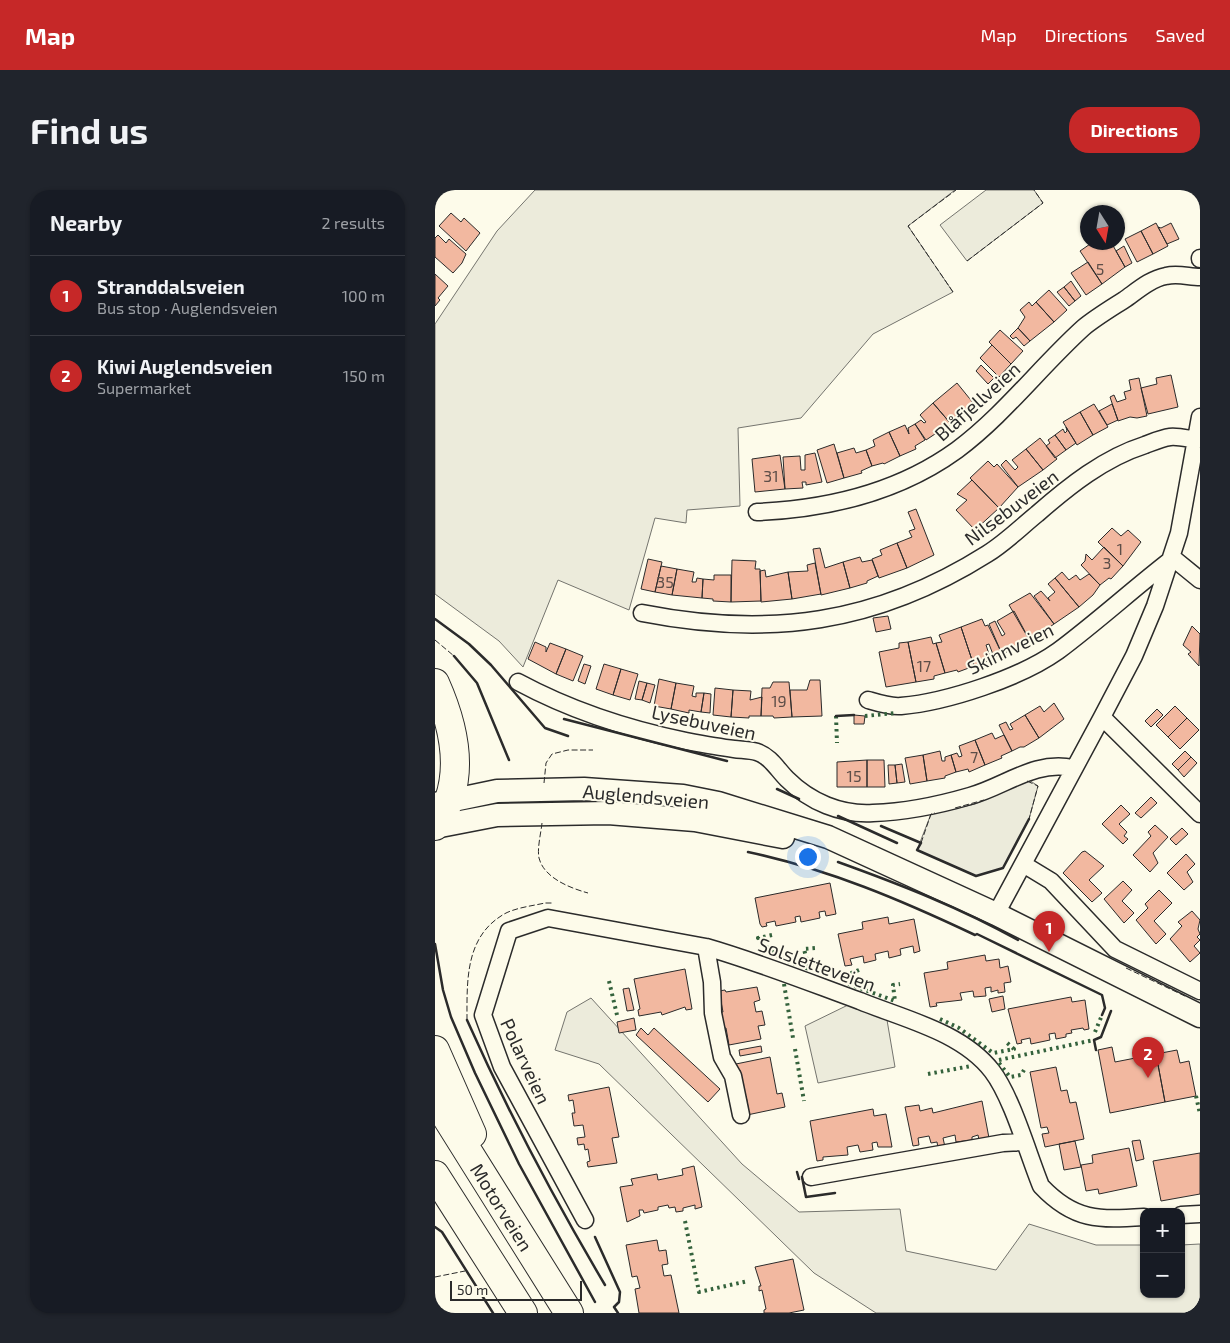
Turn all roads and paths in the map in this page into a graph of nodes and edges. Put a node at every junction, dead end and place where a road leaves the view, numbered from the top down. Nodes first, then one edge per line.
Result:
1 (1200, 277) edge
2 (1200, 417) edge
3 (1197, 440) junction
4 (757, 512) dead end
5 (1173, 558) junction
6 (1200, 580) edge
7 (642, 613) dead end
8 (518, 682) dead end
9 (435, 683) edge
10 (867, 700) dead end
11 (1102, 717) junction
12 (1073, 768) junction
13 (443, 803) edge
14 (1200, 814) edge
15 (435, 827) edge
16 (878, 861) junction
17 (1023, 864) junction
18 (996, 914) junction
19 (706, 947) junction
20 (1200, 991) edge
21 (1200, 1016) edge
22 (435, 1050) edge
23 (435, 1100) edge
24 (741, 1115) dead end
25 (1023, 1142) junction
26 (435, 1175) edge
27 (811, 1177) dead end
28 (503, 1210) junction
29 (1200, 1214) edge
30 (1185, 1215) edge
31 (1140, 1217) edge
32 (585, 1220) dead end
33 (523, 1313) edge
34 (569, 1313) edge

1 - 4 street, Blåfjellveien
2 - 3 street
3 - 5 street
3 - 7 street, Nilsebuveien
5 - 6 street
5 - 10 street, Skinnveien
5 - 11 street
8 - 12 street, Lysebuveien
9 - 13 highway
11 - 12 street
11 - 14 street
12 - 17 street
13 - 15 highway
13 - 16 main road, Auglendsveien
15 - 16 main road, Auglendsveien
16 - 18 main road, Auglendsveien
17 - 18 street
17 - 20 street
18 - 21 main road, Auglendsveien
19 - 24 street
19 - 25 street, Solsletteveien
19 - 32 street, Polarveien
22 - 28 highway
23 - 28 highway, Motorveien
25 - 27 street
25 - 31 street, Solsletteveien
26 - 33 highway, Motorveien
28 - 34 highway, Motorveien
29 - 30 street

